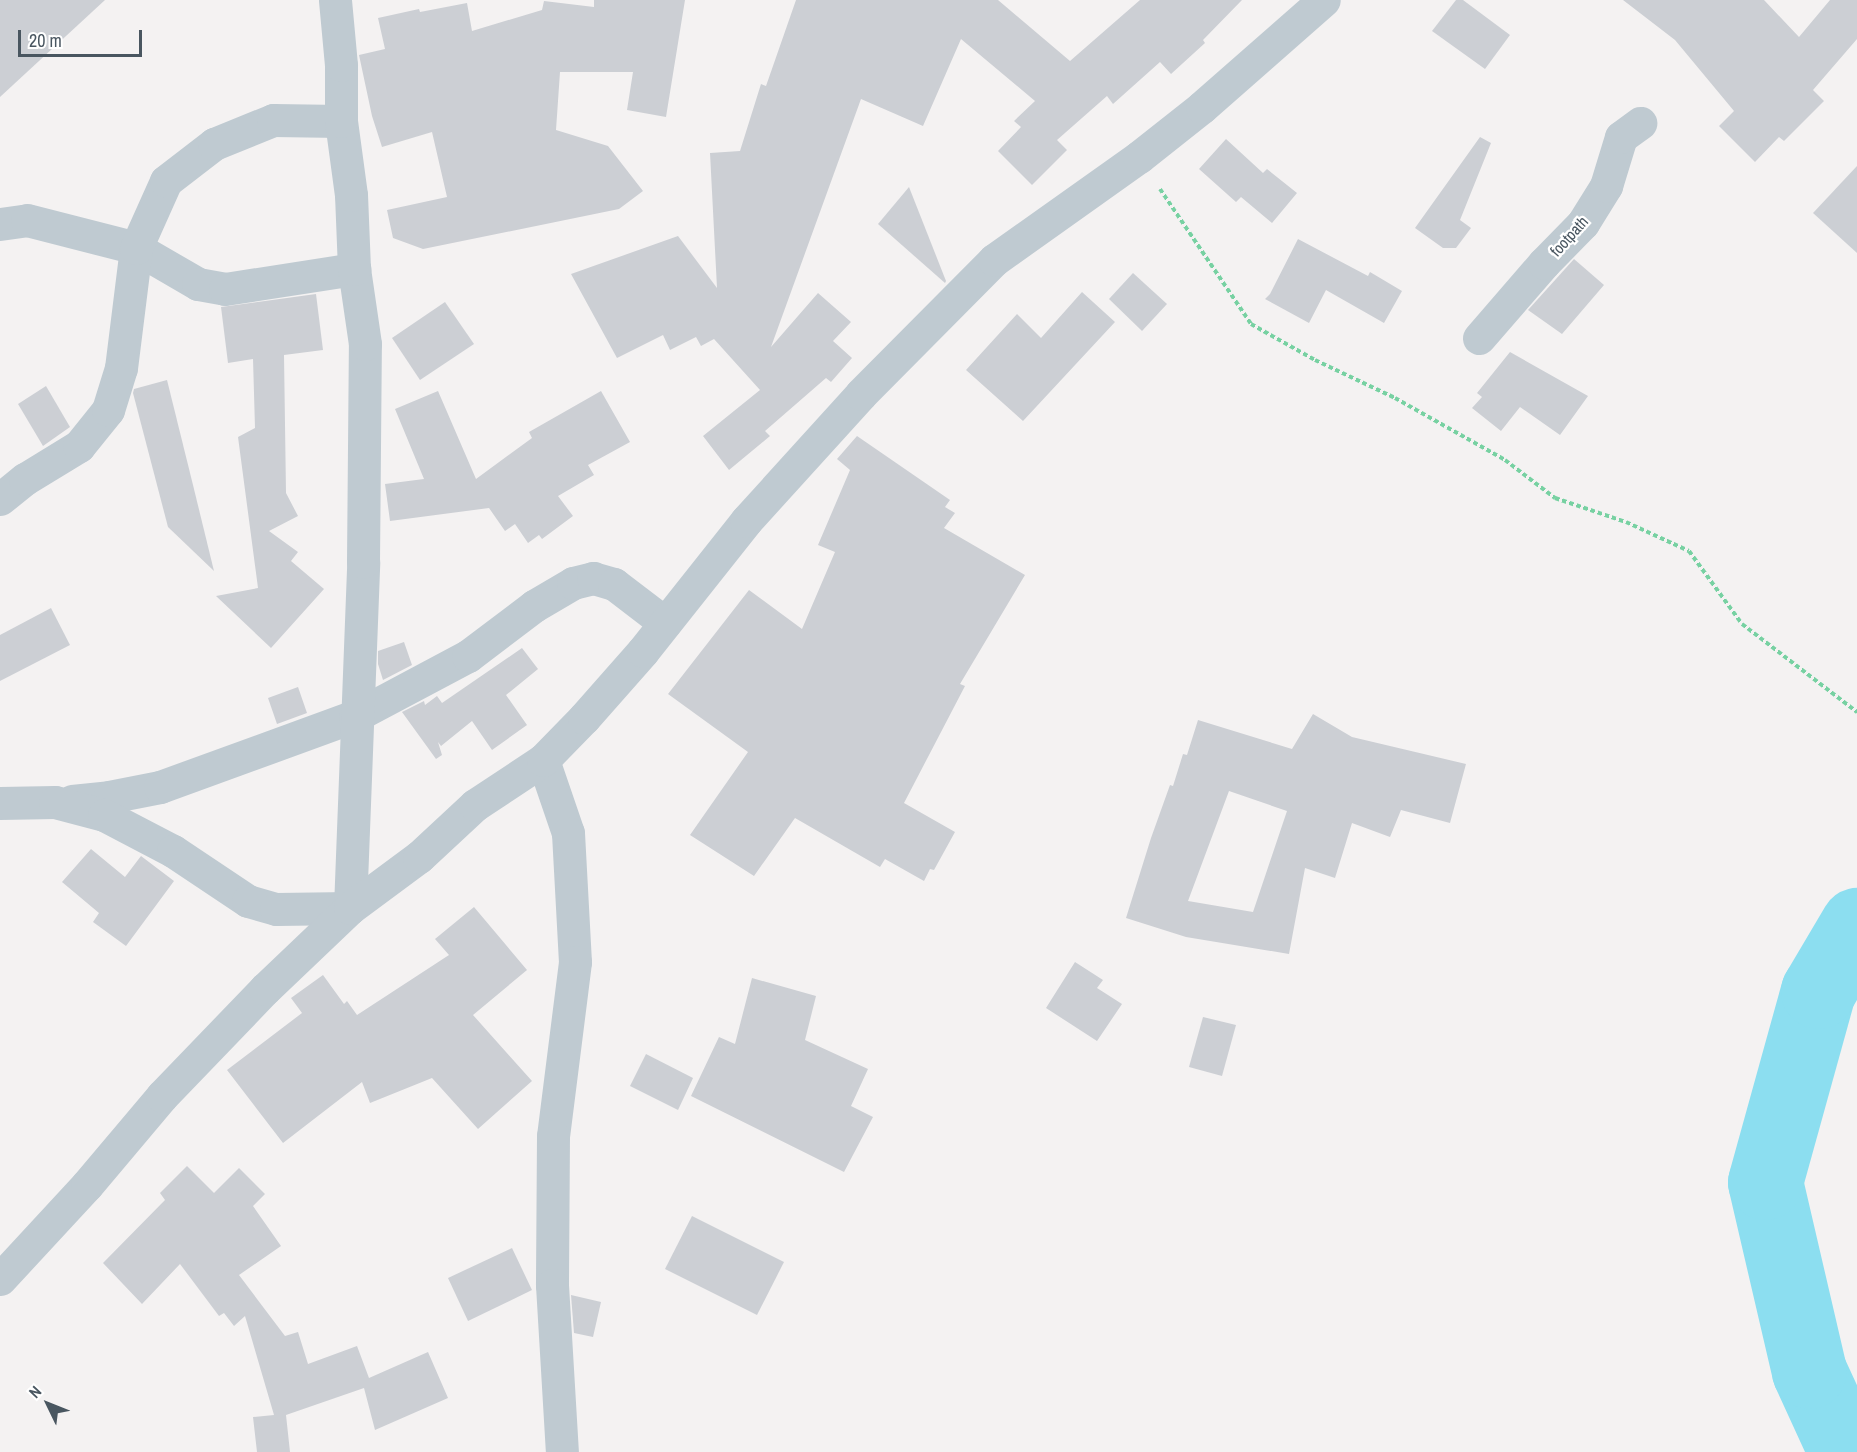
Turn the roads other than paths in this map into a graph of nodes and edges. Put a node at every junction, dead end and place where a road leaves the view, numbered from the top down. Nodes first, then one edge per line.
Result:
1 (335, 0) edge
2 (1324, 0) edge
3 (341, 121) junction
4 (1640, 123) dead end
5 (0, 224) edge
6 (136, 249) junction
7 (354, 269) junction
8 (1479, 338) dead end
9 (0, 499) edge
10 (665, 623) junction
11 (355, 716) junction
12 (543, 760) junction
13 (55, 802) junction
14 (0, 803) edge
15 (350, 908) junction
16 (0, 1279) edge
17 (562, 1452) edge

1 - 3 street
2 - 10 street
3 - 6 street
3 - 7 street
4 - 8 street, footpath
5 - 6 street
6 - 7 street
6 - 9 street
7 - 11 street
10 - 11 street
10 - 12 street
11 - 13 street
11 - 15 street
12 - 15 street
12 - 17 street
13 - 14 street
13 - 15 street
15 - 16 street

